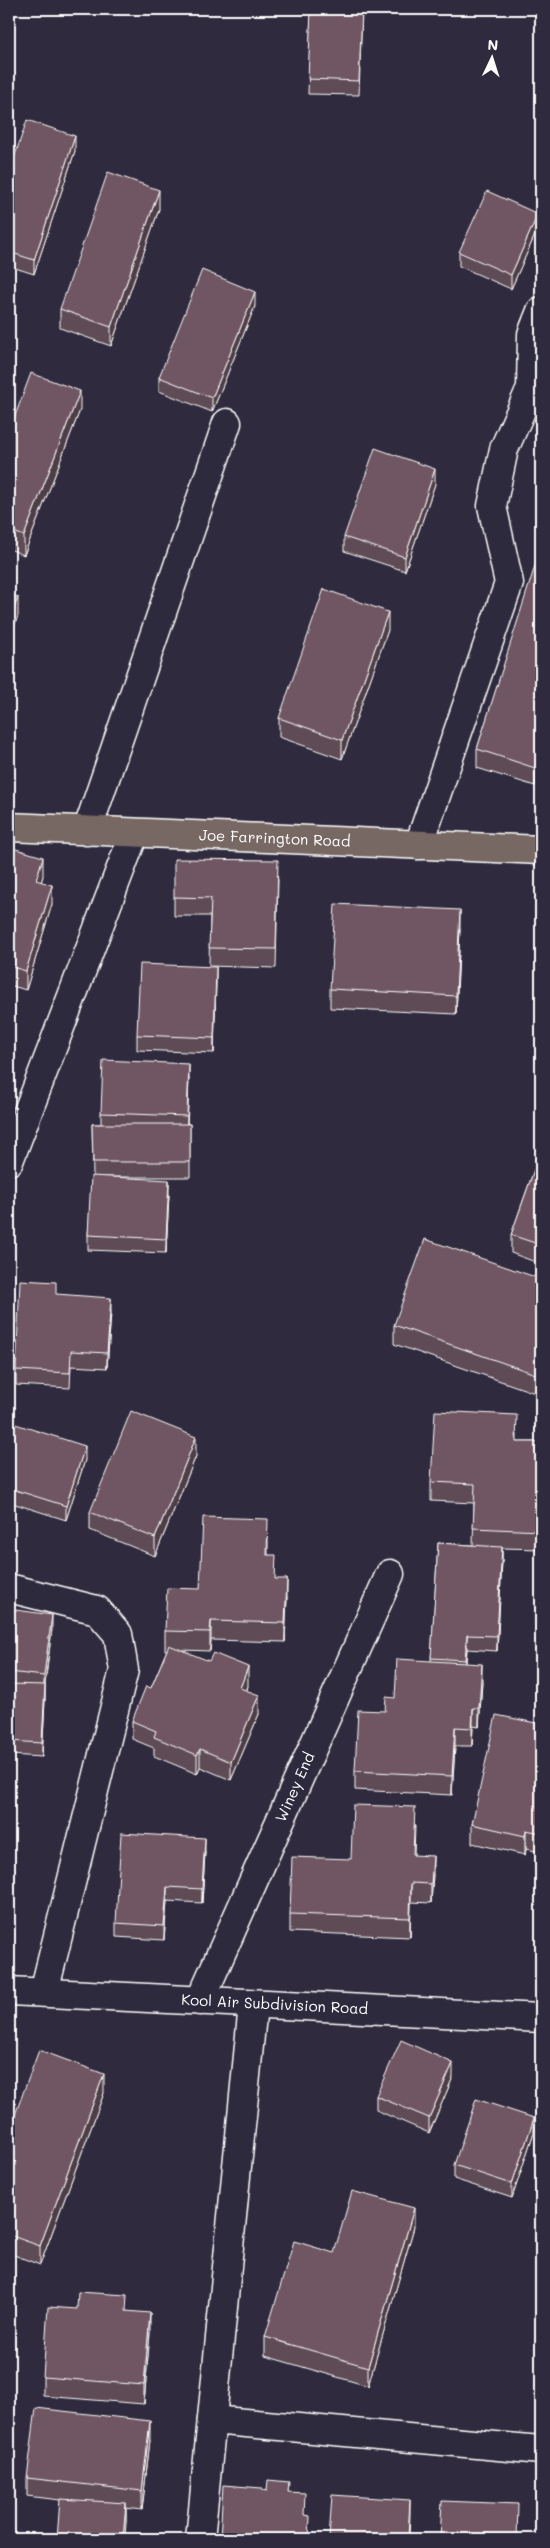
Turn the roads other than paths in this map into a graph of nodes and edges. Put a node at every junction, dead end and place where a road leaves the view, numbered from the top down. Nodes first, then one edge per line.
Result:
1 (541, 311) edge
2 (227, 423) dead end
3 (9, 828) edge
4 (86, 831) junction
5 (134, 834) junction
6 (419, 845) junction
7 (541, 850) edge
8 (9, 1161) edge
9 (390, 1574) dead end
10 (9, 1588) edge
11 (9, 1991) edge
12 (44, 1992) junction
13 (200, 2001) junction
14 (253, 2005) junction
15 (541, 2018) edge
16 (212, 2420) junction
17 (541, 2450) edge
18 (200, 2539) edge

1 - 6 street
2 - 4 street
3 - 4 main road, Joe Farrington Road
4 - 5 main road, Joe Farrington Road
5 - 6 main road, Joe Farrington Road
5 - 8 street
6 - 7 main road, Joe Farrington Road
9 - 13 street, Winey End
10 - 12 street
11 - 12 street, Kool Air Subdivision Road
12 - 13 street, Kool Air Subdivision Road
13 - 14 street, Kool Air Subdivision Road
14 - 15 street, Kool Air Subdivision Road
14 - 16 street
16 - 17 street
16 - 18 street

